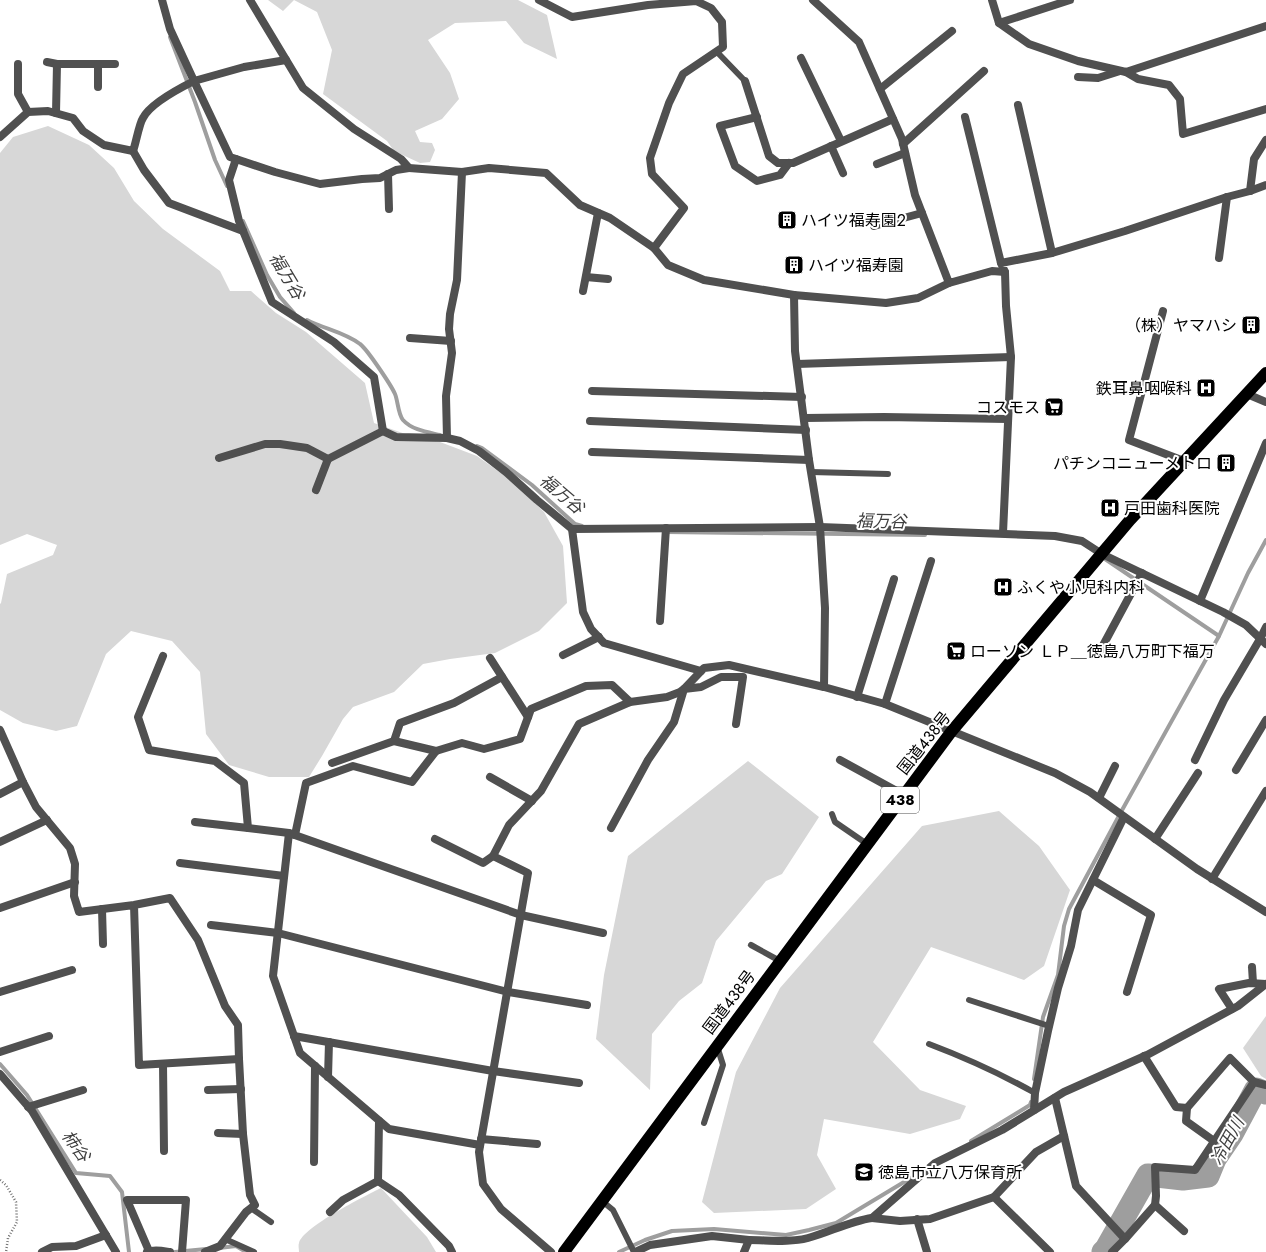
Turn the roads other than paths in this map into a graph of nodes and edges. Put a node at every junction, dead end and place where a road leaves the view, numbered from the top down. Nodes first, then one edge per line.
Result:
1 (162, 0) edge
2 (250, 0) edge
3 (540, 0) edge
4 (557, 0) edge
5 (827, 0) edge
6 (992, 0) edge
7 (1070, 0) edge
8 (696, 1) edge
9 (817, 3) edge
10 (549, 5) junction
11 (999, 23) junction
12 (1266, 26) edge
13 (952, 31) dead end
14 (717, 52) junction
15 (801, 58) dead end
16 (286, 60) junction
17 (47, 62) dead end
18 (18, 64) dead end
19 (57, 64) junction
20 (98, 64) junction
21 (115, 64) dead end
22 (984, 71) dead end
23 (1123, 71) junction
24 (1078, 77) dead end
25 (194, 81) junction
26 (745, 81) joint
27 (98, 87) dead end
28 (880, 89) junction
29 (1018, 105) dead end
30 (1266, 109) edge
31 (28, 112) junction
32 (56, 113) junction
33 (757, 117) junction
34 (965, 117) dead end
35 (893, 119) junction
36 (0, 137) edge
37 (1266, 140) edge
38 (841, 141) junction
39 (903, 144) junction
40 (831, 146) junction
41 (133, 152) junction
42 (905, 153) junction
43 (236, 159) junction
44 (789, 163) junction
45 (877, 164) dead end
46 (410, 168) junction
47 (462, 172) junction
48 (843, 173) dead end
49 (388, 174) junction
50 (1266, 185) edge
51 (1250, 191) junction
52 (1227, 197) junction
53 (389, 209) dead end
54 (598, 213) junction
55 (922, 214) junction
56 (874, 226) dead end
57 (243, 231) junction
58 (654, 248) junction
59 (1052, 253) junction
60 (1219, 258) dead end
61 (1001, 263) junction
62 (1005, 272) junction
63 (586, 277) junction
64 (608, 279) dead end
65 (949, 283) junction
66 (583, 291) dead end
67 (794, 295) junction
68 (1163, 311) dead end
69 (410, 338) dead end
70 (451, 341) junction
71 (1011, 357) junction
72 (798, 364) junction
73 (1266, 373) edge
74 (592, 391) dead end
75 (1247, 394) junction
76 (802, 397) junction
77 (1266, 402) edge
78 (805, 418) junction
79 (1008, 419) junction
80 (590, 421) dead end
81 (806, 430) junction
82 (383, 431) junction
83 (447, 438) junction
84 (1266, 443) edge
85 (592, 452) dead end
86 (219, 458) dead end
87 (328, 459) junction
88 (809, 460) junction
89 (1184, 461) junction
90 (811, 472) junction
91 (888, 474) dead end
92 (316, 490) dead end
93 (820, 526) junction
94 (666, 528) junction
95 (572, 529) junction
96 (1004, 533) junction
97 (1102, 554) junction
98 (931, 561) dead end
99 (1142, 573) junction
100 (894, 579) dead end
101 (1200, 601) junction
102 (660, 621) dead end
103 (1266, 627) edge
104 (599, 637) junction
105 (1263, 642) edge
106 (1100, 651) dead end
107 (563, 655) dead end
108 (162, 656) dead end
109 (490, 658) dead end
110 (701, 671) junction
111 (502, 677) junction
112 (824, 687) junction
113 (684, 689) junction
114 (857, 697) junction
115 (630, 702) junction
116 (885, 704) junction
117 (528, 717) junction
118 (1266, 720) edge
119 (736, 724) dead end
120 (0, 730) edge
121 (951, 732) junction
122 (394, 741) junction
123 (3, 744) edge
124 (436, 751) junction
125 (840, 760) dead end
126 (1195, 760) dead end
127 (332, 763) dead end
128 (1115, 766) dead end
129 (1236, 770) dead end
130 (1198, 773) dead end
131 (490, 776) dead end
132 (23, 782) junction
133 (1266, 791) edge
134 (0, 794) edge
135 (904, 794) junction
136 (1099, 798) junction
137 (532, 801) junction
138 (832, 814) dead end
139 (1124, 816) junction
140 (47, 820) junction
141 (195, 822) dead end
142 (248, 828) junction
143 (612, 828) dead end
144 (292, 834) junction
145 (435, 839) dead end
146 (1156, 839) junction
147 (0, 842) edge
148 (867, 844) junction
149 (494, 856) junction
150 (180, 863) dead end
151 (284, 876) junction
152 (1212, 879) junction
153 (1093, 880) junction
154 (75, 882) junction
155 (134, 905) junction
156 (0, 908) edge
157 (102, 909) junction
158 (1266, 912) edge
159 (521, 915) junction
160 (211, 925) dead end
161 (278, 933) junction
162 (603, 933) dead end
163 (103, 944) dead end
164 (751, 945) dead end
165 (780, 961) junction
166 (1252, 967) dead end
167 (72, 970) dead end
168 (1253, 983) junction
169 (1266, 984) edge
170 (0, 992) edge
171 (508, 992) junction
172 (1126, 992) dead end
173 (969, 1000) dead end
174 (587, 1005) dead end
175 (1232, 1009) junction
176 (1050, 1026) junction
177 (49, 1036) dead end
178 (294, 1036) junction
179 (330, 1042) junction
180 (929, 1044) dead end
181 (717, 1045) junction
182 (0, 1052) edge
183 (1144, 1056) junction
184 (239, 1059) junction
185 (163, 1064) junction
186 (315, 1066) junction
187 (494, 1071) junction
188 (0, 1074) edge
189 (328, 1077) junction
190 (1254, 1082) junction
191 (579, 1083) dead end
192 (1266, 1085) edge
193 (241, 1089) junction
194 (83, 1090) dead end
195 (208, 1090) dead end
196 (1035, 1093) junction
197 (1055, 1098) junction
198 (28, 1107) junction
199 (1187, 1108) junction
200 (1034, 1110) junction
201 (379, 1121) junction
202 (704, 1123) dead end
203 (218, 1133) dead end
204 (243, 1134) junction
205 (1064, 1136) junction
206 (1214, 1141) junction
207 (480, 1142) junction
208 (537, 1144) dead end
209 (164, 1150) dead end
210 (314, 1162) dead end
211 (378, 1181) junction
212 (994, 1197) junction
213 (602, 1201) junction
214 (1155, 1204) junction
215 (251, 1208) junction
216 (330, 1212) dead end
217 (872, 1218) junction
218 (917, 1219) junction
219 (271, 1222) dead end
220 (1184, 1231) dead end
221 (106, 1235) junction
222 (225, 1239) junction
223 (1125, 1239) junction
224 (749, 1240) junction
225 (55, 1250) edge
226 (148, 1251) edge
227 (42, 1252) edge
228 (116, 1252) edge
229 (170, 1252) edge
230 (182, 1252) edge
231 (204, 1252) edge
232 (254, 1252) edge
233 (452, 1252) edge
234 (551, 1252) edge
235 (564, 1252) edge
236 (635, 1252) edge
237 (744, 1252) edge
238 (927, 1252) edge
239 (1050, 1252) edge
240 (1112, 1252) edge

1 - 25 street
2 - 16 street
3 - 10 street
4 - 10 street
5 - 9 street
6 - 11 street
7 - 11 street
8 - 10 street
8 - 14 street
9 - 28 street
11 - 23 street
12 - 23 street
13 - 28 street
14 - 26 lane
14 - 58 street
15 - 38 street
16 - 25 street
16 - 46 street
17 - 19 street
18 - 31 street
19 - 20 street
19 - 32 street
20 - 21 street
20 - 27 street
22 - 39 street
23 - 24 street
23 - 30 street
25 - 41 street
25 - 43 street
26 - 33 street
28 - 35 street
29 - 59 street
31 - 32 street
31 - 36 street
32 - 41 street
33 - 44 street
33 - 44 street
34 - 61 street
35 - 38 street
35 - 39 street
37 - 51 street
38 - 40 street
39 - 42 street
40 - 44 street
40 - 48 street
41 - 57 street
42 - 45 street
42 - 55 street
43 - 49 street
43 - 57 street
46 - 47 street
46 - 49 street
47 - 54 street
47 - 70 street
49 - 53 street
50 - 51 street
51 - 52 street
52 - 59 street
52 - 60 street
54 - 58 street
54 - 63 street
55 - 56 street
55 - 65 street
57 - 82 street
58 - 67 street
59 - 61 street
61 - 62 street
62 - 65 street
62 - 71 street
63 - 64 street
63 - 66 street
65 - 67 street
67 - 72 street
68 - 89 street
69 - 70 street
70 - 83 street
71 - 72 street
71 - 79 street
72 - 76 street
73 - 75 highway, 国道438号 / 438
74 - 76 street
75 - 77 street
75 - 89 highway, 国道438号 / 438
76 - 78 street
78 - 79 street
78 - 81 street
79 - 96 street
80 - 81 street
81 - 88 street
82 - 83 street
82 - 87 street
83 - 95 street
84 - 101 street
85 - 88 street
86 - 87 street
87 - 92 street
88 - 90 street
89 - 97 highway, 国道438号 / 438
90 - 91 lane
90 - 93 street
93 - 94 street
93 - 96 street
93 - 112 street
94 - 95 street
94 - 102 street
95 - 104 street
96 - 97 street
97 - 99 street
97 - 121 highway, 国道438号 / 438
98 - 116 street
99 - 101 street
99 - 106 street
100 - 114 street
101 - 105 street
103 - 105 street
104 - 107 street
104 - 110 street
105 - 126 street
108 - 142 street
109 - 111 street
110 - 112 street
110 - 113 street
111 - 117 street
111 - 122 street
112 - 114 street
113 - 115 street
113 - 119 street
113 - 143 street
114 - 116 street
115 - 117 street
115 - 137 street
116 - 121 street
117 - 124 street
118 - 129 street
120 - 123 street
121 - 135 highway, 国道438号 / 438
121 - 136 street
122 - 124 street
122 - 127 street
123 - 132 street
124 - 144 street
125 - 135 street
128 - 136 street
130 - 146 street
131 - 137 street
132 - 134 street
132 - 140 street
133 - 152 street
135 - 148 highway, 国道438号 / 438
136 - 139 street
137 - 149 street
138 - 148 lane
139 - 146 street
139 - 153 street
140 - 147 street
140 - 154 street
141 - 142 street
142 - 144 street
144 - 151 street
144 - 159 street
145 - 149 street
146 - 152 street
148 - 165 highway, 国道438号 / 438
149 - 159 street
150 - 151 street
151 - 161 street
152 - 158 street
153 - 172 street
153 - 176 street
154 - 156 street
154 - 157 street
155 - 157 street
155 - 184 street
155 - 185 street
157 - 163 street
159 - 162 street
159 - 171 street
160 - 161 street
161 - 171 street
161 - 178 street
164 - 165 lane
165 - 181 highway, 国道438号 / 438
166 - 168 street
167 - 170 street
168 - 169 street
168 - 175 street
169 - 175 street
171 - 174 street
171 - 187 street
173 - 176 lane
175 - 183 street
176 - 196 street
177 - 182 street
178 - 179 street
178 - 186 street
179 - 187 street
179 - 189 street
180 - 196 lane
181 - 202 lane
181 - 213 highway, 国道438号 / 438
183 - 197 street
183 - 199 street
184 - 185 street
184 - 193 street
185 - 209 street
186 - 189 street
186 - 210 street
187 - 191 street
187 - 207 street
188 - 198 street
189 - 201 street
190 - 192 street
190 - 199 street
190 - 206 street
193 - 195 street
193 - 204 street
194 - 198 street
196 - 200 street
197 - 200 street
197 - 205 street
198 - 221 street
199 - 206 street
200 - 217 street
201 - 207 street
201 - 211 street
203 - 204 street
204 - 215 street
205 - 212 street
205 - 223 street
206 - 214 street
207 - 208 street
207 - 234 street
211 - 216 street
211 - 233 street
212 - 218 street
212 - 239 street
213 - 235 highway, 国道438号 / 438
213 - 236 lane
214 - 220 street
214 - 223 street
215 - 219 lane
215 - 222 street
217 - 218 street
217 - 224 street
218 - 238 street
221 - 225 street
221 - 228 street
222 - 231 street
222 - 232 lane
223 - 240 street
224 - 236 street
224 - 237 street
225 - 227 street
226 - 229 street
226 - 230 street

